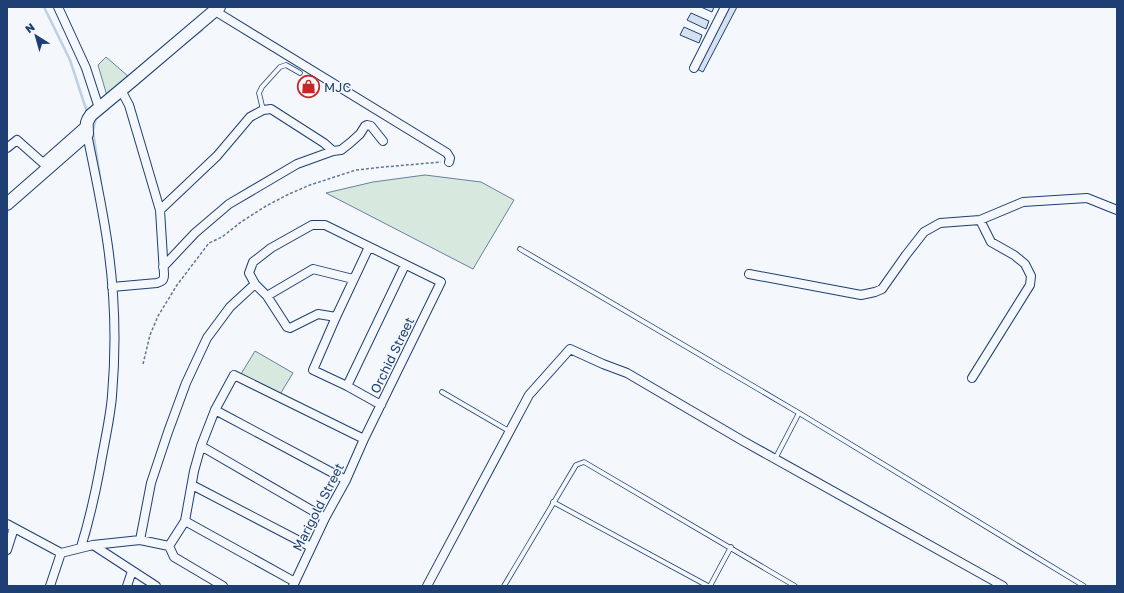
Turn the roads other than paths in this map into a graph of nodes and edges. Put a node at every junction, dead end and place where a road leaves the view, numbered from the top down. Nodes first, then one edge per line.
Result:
1 (58, 7) edge
2 (725, 7) edge
3 (217, 9) edge
4 (694, 68) dead end
5 (300, 72) dead end
6 (121, 90) junction
7 (99, 108) junction
8 (263, 110) junction
9 (86, 130) junction
10 (383, 142) dead end
11 (7, 148) edge
12 (334, 151) junction
13 (449, 162) road end
14 (7, 204) edge
15 (160, 210) junction
16 (1117, 210) edge
17 (980, 220) junction
18 (369, 246) junction
19 (520, 249) dead end
20 (405, 265) junction
21 (163, 267) junction
22 (749, 274) dead end
23 (353, 279) junction
24 (255, 284) junction
25 (112, 287) junction
26 (267, 296) junction
27 (336, 317) junction
28 (972, 378) dead end
29 (347, 386) junction
30 (442, 392) dead end
31 (381, 405) junction
32 (215, 410) junction
33 (799, 413) junction
34 (509, 430) junction
35 (364, 439) junction
36 (201, 446) junction
37 (775, 459) junction
38 (346, 480) junction
39 (192, 485) junction
40 (553, 502) junction
41 (325, 518) junction
42 (185, 521) junction
43 (10, 526) edge
44 (140, 540) junction
45 (93, 545) junction
46 (169, 546) junction
47 (81, 547) junction
48 (311, 547) junction
49 (731, 548) junction
50 (7, 550) edge
51 (61, 553) junction
52 (132, 570) junction
53 (294, 584) edge
54 (50, 586) edge
55 (127, 586) edge
56 (156, 586) edge
57 (222, 586) edge
58 (427, 586) edge
59 (504, 586) edge
60 (709, 586) edge
61 (796, 586) edge
62 (1003, 586) edge
63 (1084, 586) edge

1 - 7 street
2 - 4 street
3 - 6 street
3 - 13 street
5 - 8 lane
6 - 7 street
6 - 15 street
7 - 9 street
8 - 12 street
8 - 15 street
9 - 11 street
9 - 14 street
9 - 25 street
10 - 12 street
12 - 21 street
15 - 21 street
16 - 17 street
17 - 22 street
17 - 28 street
18 - 20 street
18 - 23 street
18 - 24 street
19 - 33 lane
20 - 29 street
20 - 31 street, Orchid Street
21 - 25 street
23 - 26 street
23 - 27 street
24 - 26 street
24 - 44 street
25 - 47 street
26 - 27 street
27 - 29 street
29 - 31 street
30 - 34 lane
31 - 35 street, Orchid Street
32 - 35 street
32 - 36 street
32 - 38 street
33 - 37 lane
33 - 63 lane
34 - 37 street
34 - 58 street
35 - 38 street, Marigold Street
36 - 39 street
36 - 41 street
37 - 62 street
38 - 41 street, Marigold Street
39 - 42 street
39 - 48 street
40 - 49 lane
40 - 59 lane
40 - 60 lane
41 - 48 street, Marigold Street
42 - 46 street
42 - 53 street
43 - 50 street
43 - 51 street
44 - 45 street
44 - 46 street
45 - 47 street
45 - 52 street
46 - 57 street
47 - 51 street
48 - 53 street, Marigold Street
49 - 60 lane
49 - 61 lane
51 - 54 street
52 - 55 street
52 - 56 street

